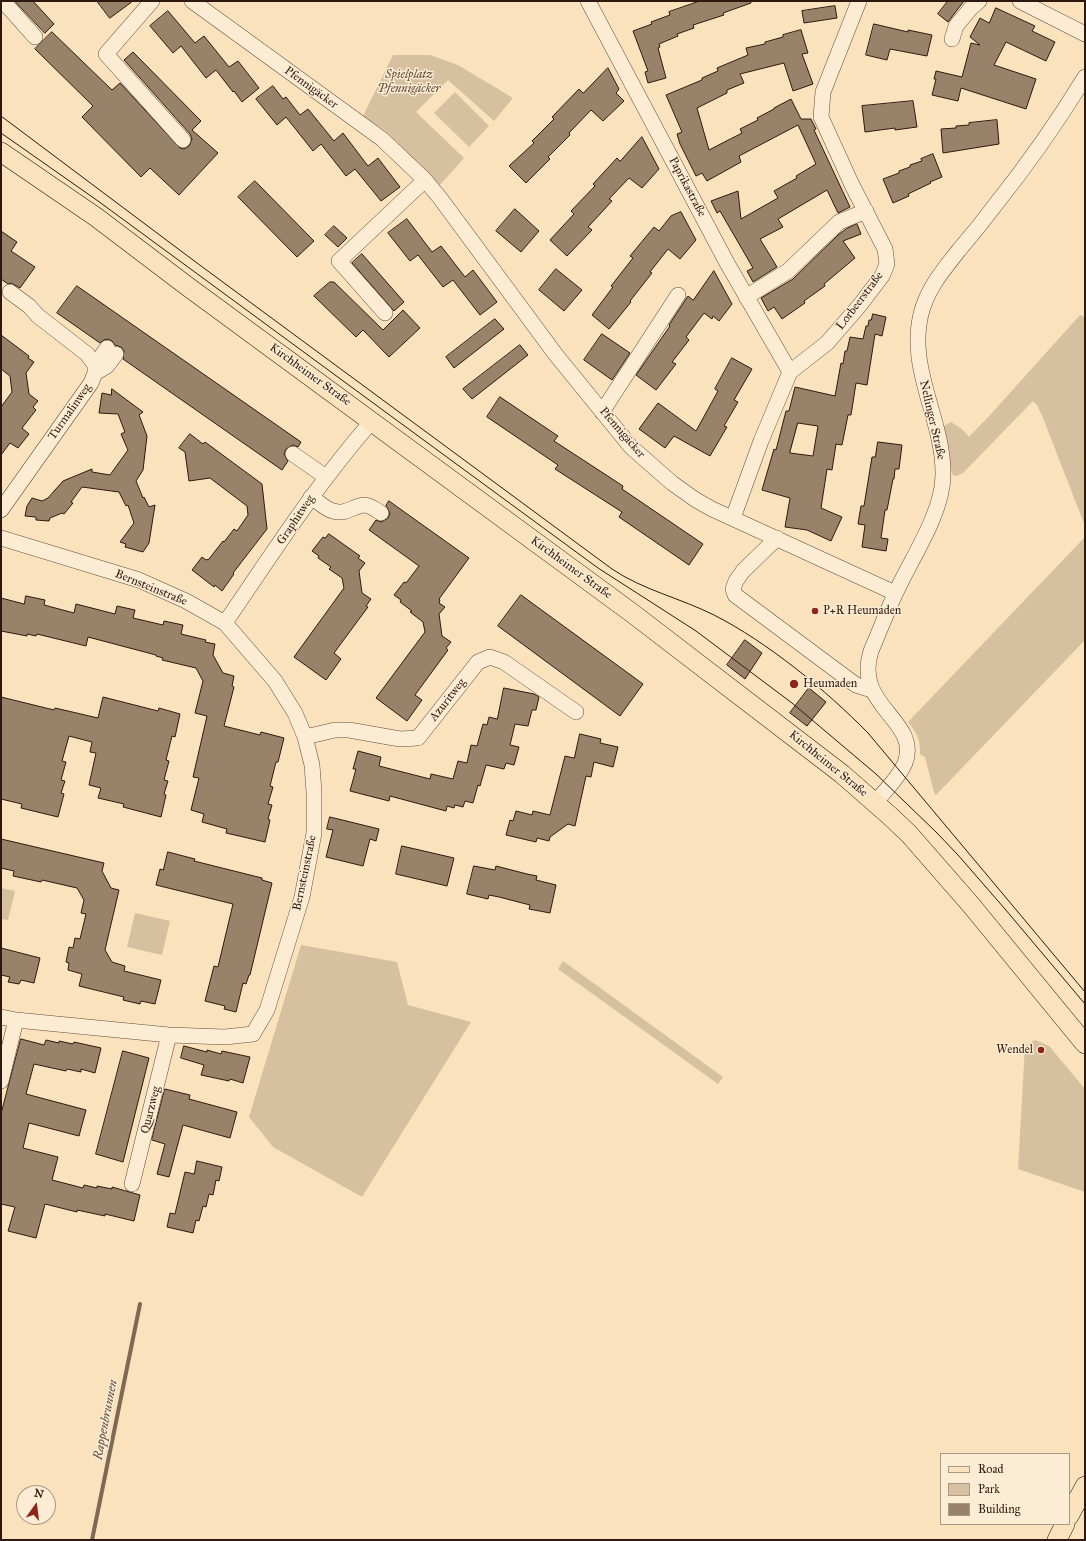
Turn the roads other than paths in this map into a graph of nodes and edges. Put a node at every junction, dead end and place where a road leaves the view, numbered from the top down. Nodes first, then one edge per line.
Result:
1 (3, 1) edge
2 (152, 1) edge
3 (192, 1) edge
4 (588, 1) edge
5 (859, 1) edge
6 (979, 1) edge
7 (1020, 1) edge
8 (1085, 34) edge
9 (35, 36) dead end
10 (952, 39) dead end
11 (1085, 77) edge
12 (183, 140) dead end
13 (1, 152) edge
14 (425, 180) junction
15 (866, 211) junction
16 (10, 292) dead end
17 (678, 295) dead end
18 (746, 297) junction
19 (385, 313) dead end
20 (112, 351) dead end
21 (95, 369) junction
22 (790, 372) junction
23 (602, 412) junction
24 (372, 421) junction
25 (293, 454) dead end
26 (326, 477) junction
27 (312, 497) junction
28 (1, 510) edge
29 (381, 513) dead end
30 (733, 518) junction
31 (1, 538) edge
32 (778, 538) junction
33 (895, 593) junction
34 (225, 623) junction
35 (872, 690) junction
36 (576, 712) dead end
37 (305, 737) junction
38 (875, 802) junction
39 (1, 1017) edge
40 (16, 1020) junction
41 (170, 1035) junction
42 (1085, 1044) edge
43 (1, 1081) edge
44 (132, 1184) dead end
45 (1085, 1486) edge
46 (1070, 1514) edge
47 (1064, 1525) edge
48 (1057, 1540) edge

1 - 9 street
2 - 12 street
3 - 14 street, Pfennigäcker
4 - 18 street, Paprikastraße
5 - 15 street, Lorbeerstraße
6 - 10 street
7 - 8 street
11 - 33 street, Nellinger Straße
13 - 24 main road, Kirchheimer Straße
14 - 19 street
14 - 23 street, Pfennigäcker
15 - 18 street
15 - 22 street, Lorbeerstraße
16 - 21 street
17 - 23 street
18 - 22 street, Paprikastraße
20 - 21 street
21 - 28 street, Turmalinweg
22 - 30 street, Lorbeerstraße
23 - 30 street, Pfennigäcker
24 - 26 street, Graphitweg
24 - 38 main road, Kirchheimer Straße
25 - 26 street
26 - 27 street, Graphitweg
27 - 29 street
27 - 34 street, Graphitweg
30 - 32 street, Pfennigäcker
31 - 34 street, Bernsteinstraße
32 - 33 street, Pfennigäcker
32 - 35 street
33 - 35 street, Nellinger Straße
34 - 37 street, Bernsteinstraße
35 - 38 street, Nellinger Straße
36 - 37 street, Azuritweg
37 - 41 street, Bernsteinstraße
38 - 42 main road, Kirchheimer Straße
39 - 40 street, Bernsteinstraße
40 - 41 street, Bernsteinstraße
40 - 43 street
41 - 44 street, Quarzweg
45 - 46 main road
47 - 48 main road

